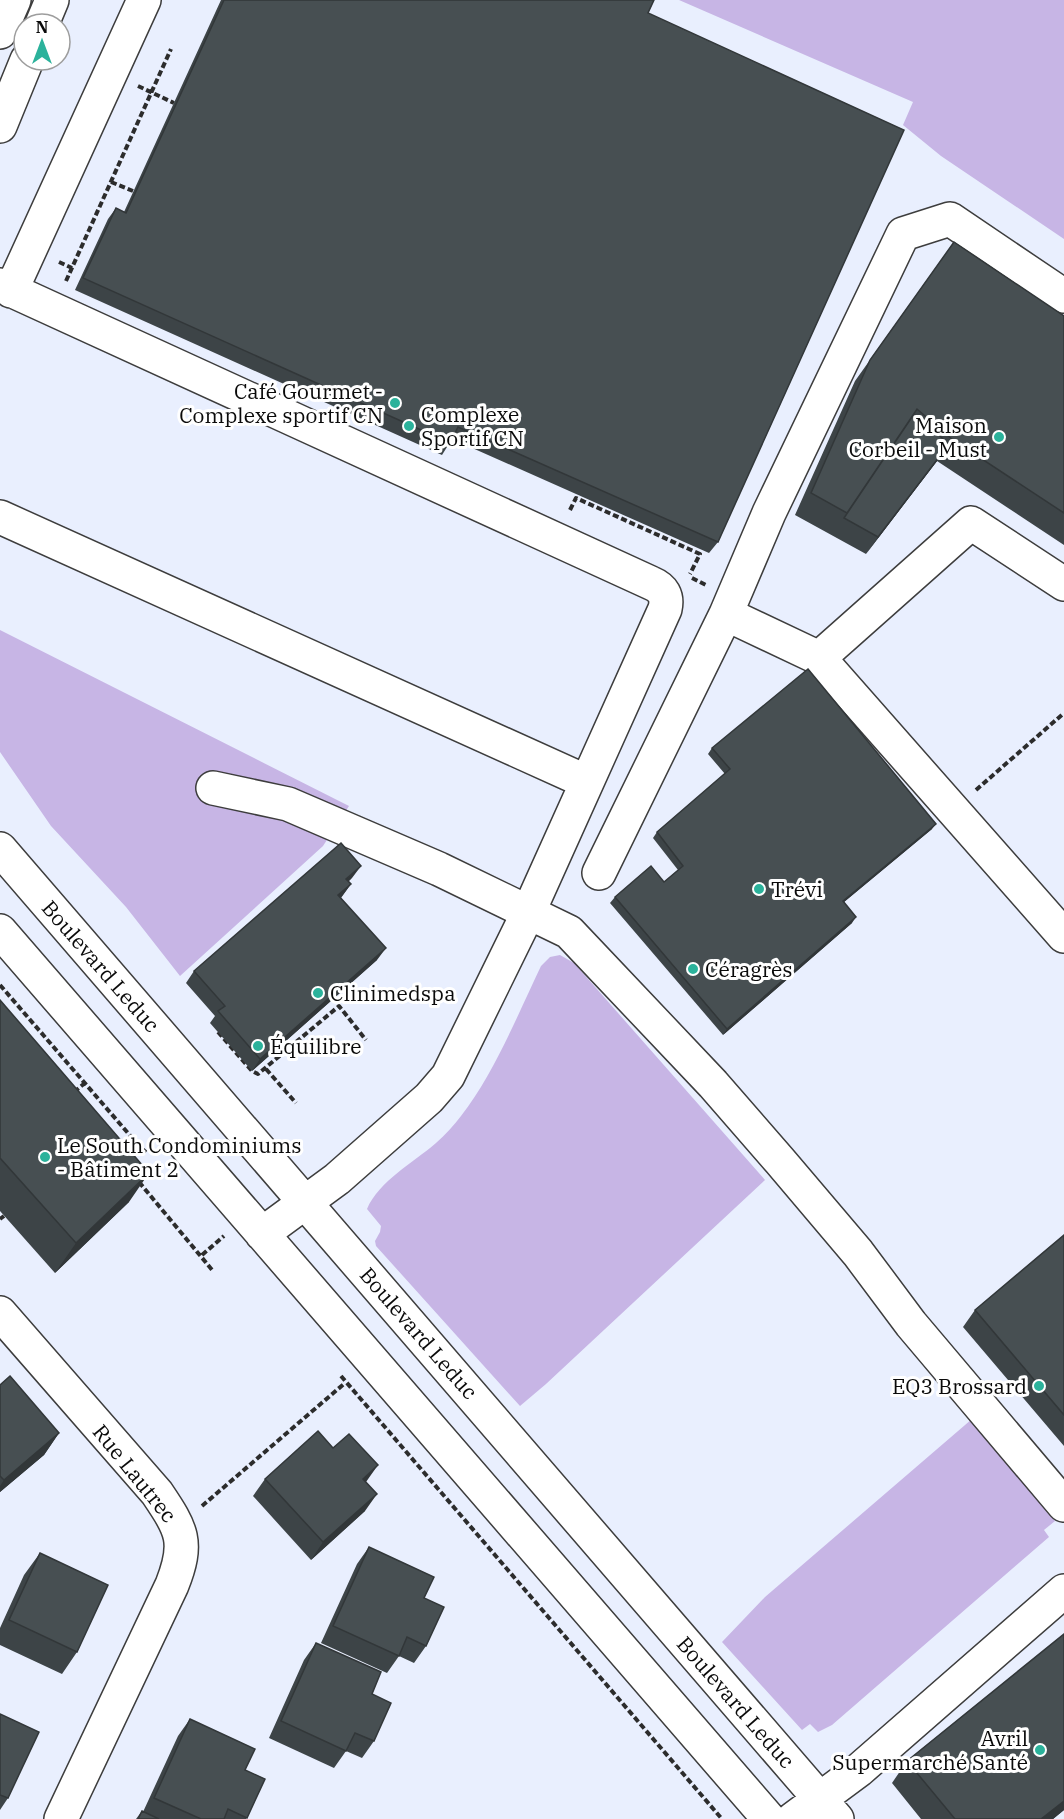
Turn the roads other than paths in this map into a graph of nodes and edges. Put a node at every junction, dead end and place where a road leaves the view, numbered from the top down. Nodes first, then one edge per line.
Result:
1 (14, 0) edge
2 (144, 0) edge
3 (0, 32) edge
4 (22, 72) edge
5 (0, 126) edge
6 (6, 288) edge
7 (1064, 296) edge
8 (0, 517) edge
9 (1064, 584) edge
10 (726, 614) junction
11 (819, 658) junction
12 (587, 782) junction
13 (213, 788) dead end
14 (0, 849) edge
15 (598, 873) dead end
16 (529, 911) junction
17 (0, 932) edge
18 (1064, 936) edge
19 (304, 1201) junction
20 (262, 1233) junction
21 (0, 1313) edge
22 (1064, 1505) edge
23 (1064, 1591) edge
24 (829, 1809) edge
25 (62, 1819) edge
26 (769, 1819) edge
27 (794, 1819) edge

1 - 3 street
2 - 6 street
4 - 5 street
6 - 12 street
7 - 10 street
8 - 12 street
9 - 11 street
10 - 11 street
10 - 15 street
11 - 18 street
12 - 16 street
13 - 16 street
14 - 19 street, Boulevard Leduc
16 - 19 street
16 - 22 street
17 - 20 street
19 - 20 street
19 - 24 street, Boulevard Leduc
20 - 26 street
21 - 25 street, Rue Lautrec
23 - 24 street
24 - 27 street

